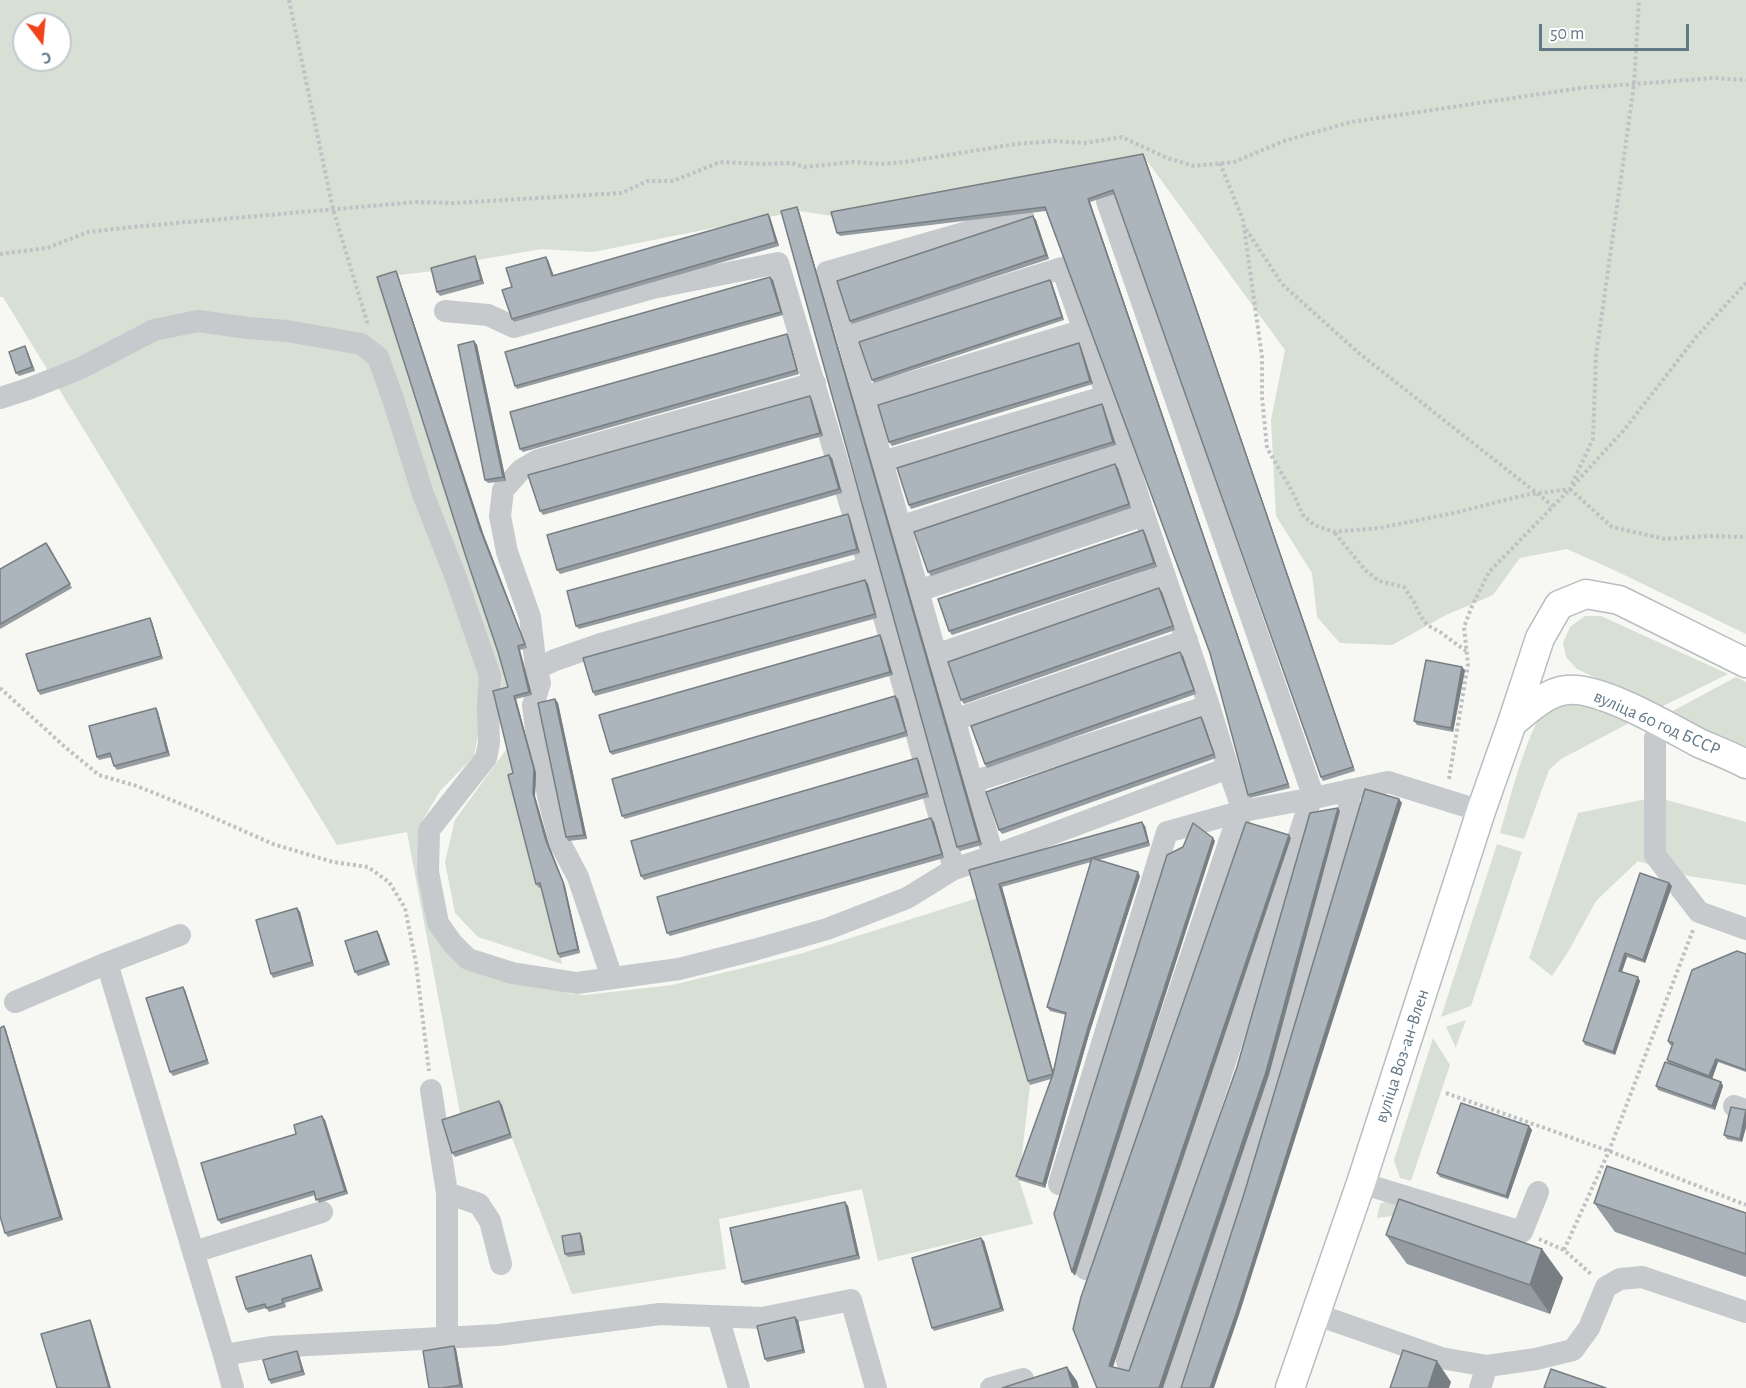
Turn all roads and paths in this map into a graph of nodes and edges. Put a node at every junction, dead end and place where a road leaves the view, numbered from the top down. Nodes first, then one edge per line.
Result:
1 (289, 0) edge
2 (1639, 0) edge
3 (1746, 80) edge
4 (1634, 86) junction
5 (1220, 163) junction
6 (1107, 201) dead end
7 (333, 208) junction
8 (1023, 216) edge
9 (1244, 226) junction
10 (0, 254) edge
11 (1746, 284) edge
12 (445, 311) dead end
13 (1084, 330) junction
14 (847, 335) junction
15 (378, 357) junction
16 (814, 383) junction
17 (1107, 396) junction
18 (864, 397) junction
19 (0, 398) edge
20 (1125, 453) junction
21 (882, 462) junction
22 (1570, 489) junction
23 (1537, 493) junction
24 (1553, 506) junction
25 (1144, 515) junction
26 (900, 527) junction
27 (1334, 532) junction
28 (1746, 537) edge
29 (869, 567) junction
30 (1165, 576) junction
31 (918, 591) junction
32 (1187, 640) junction
33 (1466, 651) junction
34 (936, 655) junction
35 (1746, 663) edge
36 (536, 669) junction
37 (0, 688) edge
38 (1209, 706) junction
39 (954, 720) junction
40 (1512, 723) junction
41 (1655, 738) dead end
42 (1746, 764) edge
43 (1228, 768) junction
44 (972, 782) junction
45 (1349, 790) junction
46 (1313, 799) junction
47 (1446, 800) junction
48 (1481, 810) junction
49 (1243, 811) junction
50 (993, 856) junction
51 (954, 869) junction
52 (1699, 912) junction
53 (1746, 928) edge
54 (180, 935) dead end
55 (107, 963) junction
56 (612, 978) junction
57 (15, 1002) dead end
58 (431, 1090) joint
59 (1446, 1093) dead end
60 (1609, 1151) junction
61 (1361, 1183) junction
62 (1059, 1184) dead end
63 (1538, 1192) dead end
64 (447, 1193) junction
65 (1746, 1205) edge
66 (322, 1212) dead end
67 (1522, 1232) junction
68 (1564, 1250) junction
69 (194, 1252) junction
70 (501, 1264) dead end
71 (1086, 1269) dead end
72 (1606, 1287) junction
73 (1746, 1312) edge
74 (1315, 1314) junction
75 (718, 1317) junction
76 (447, 1337) junction
77 (224, 1355) junction
78 (1127, 1361) dead end
79 (1487, 1366) junction
80 (1023, 1379) edge
81 (233, 1388) edge
82 (739, 1388) edge
83 (876, 1388) edge
84 (991, 1388) edge
85 (1169, 1388) edge
86 (1290, 1388) edge
87 (1480, 1388) edge

1 - 7 path
2 - 4 path
3 - 4 path
4 - 5 path
4 - 22 path
5 - 7 path
5 - 9 path
6 - 46 lane
7 - 10 path
7 - 15 path
8 - 14 lane
9 - 23 path
9 - 27 path
11 - 22 path
12 - 16 lane
13 - 14 lane
13 - 17 lane
13 - 18 lane
14 - 18 lane
15 - 19 lane
15 - 56 lane
16 - 29 lane
16 - 36 lane
17 - 20 lane
17 - 21 lane
18 - 21 lane
20 - 25 lane
20 - 26 lane
21 - 26 lane
22 - 23 path
22 - 24 path
22 - 28 path
23 - 24 path
23 - 27 path
24 - 33 path
25 - 30 lane
25 - 31 lane
26 - 31 lane
27 - 33 path
29 - 36 lane
29 - 51 lane
30 - 32 lane
30 - 34 lane
31 - 34 lane
32 - 38 lane
32 - 39 lane
33 - 47 path
34 - 39 lane
35 - 40 main road
36 - 56 lane
37 - 58 path
38 - 43 lane
38 - 44 lane
39 - 44 lane
40 - 42 main road, вуліца 60 год БССР
40 - 48 main road, вуліца Воз-ан-Влен
41 - 52 lane
43 - 49 lane
43 - 50 lane
44 - 50 lane
45 - 46 lane
45 - 47 lane
45 - 85 lane
46 - 49 lane
46 - 78 lane
47 - 48 lane
48 - 61 main road, вуліца Воз-ан-Влен
49 - 62 lane
49 - 71 lane
50 - 51 lane
51 - 56 lane
52 - 53 lane
52 - 60 path
54 - 55 lane
55 - 57 lane
55 - 69 lane
58 - 64 lane
59 - 60 path
60 - 65 path
60 - 68 path
61 - 67 lane
61 - 74 main road, вуліца Воз-ан-Влен
63 - 67 lane
64 - 70 lane
64 - 76 lane
66 - 69 lane
67 - 68 path
68 - 72 path
69 - 77 lane
72 - 73 lane
72 - 79 lane
74 - 79 lane
74 - 86 main road, вуліца Воз-ан-Влен
75 - 76 lane
75 - 82 lane
75 - 83 lane
76 - 77 lane
77 - 81 lane
79 - 87 lane
80 - 84 lane

